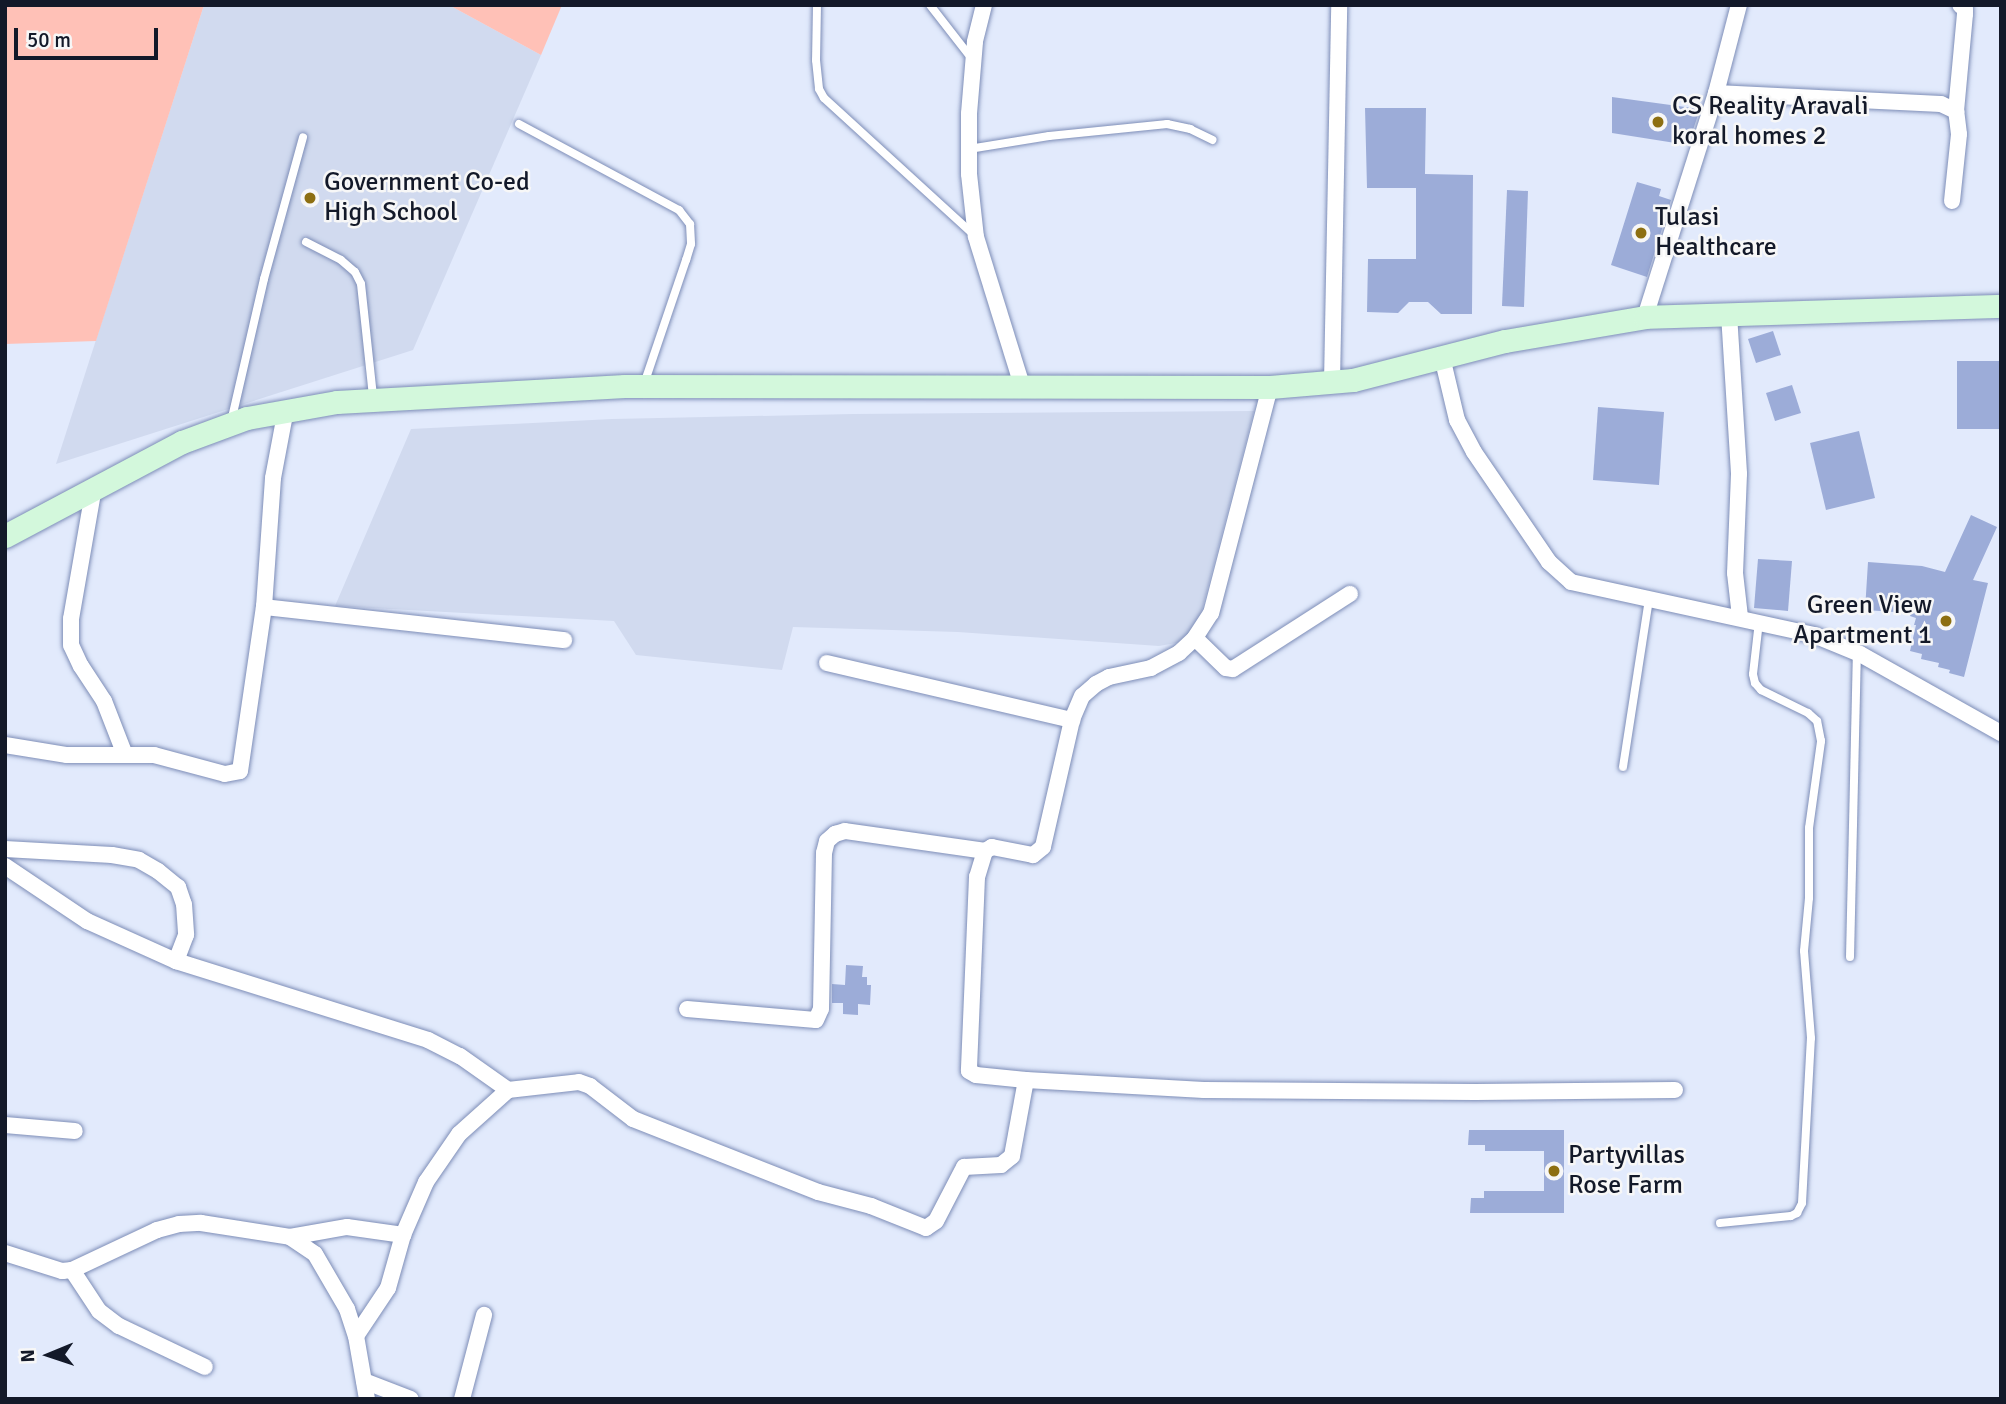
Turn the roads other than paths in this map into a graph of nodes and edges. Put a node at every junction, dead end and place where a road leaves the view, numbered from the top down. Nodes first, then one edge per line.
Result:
1 (817, 5) edge
2 (930, 5) edge
3 (984, 5) edge
4 (1339, 5) edge
5 (1739, 5) edge
6 (1960, 5) edge
7 (974, 61) junction
8 (1716, 93) junction
9 (1956, 111) junction
10 (519, 124) dead end
11 (303, 137) dead end
12 (1213, 140) dead end
13 (969, 149) junction
14 (1952, 201) dead end
15 (976, 237) junction
16 (306, 242) dead end
17 (2001, 306) edge
18 (1728, 314) junction
19 (1645, 317) junction
20 (1442, 357) junction
21 (1332, 383) junction
22 (643, 386) junction
23 (1022, 386) junction
24 (1270, 387) junction
25 (374, 400) junction
26 (286, 409) junction
27 (230, 425) junction
28 (94, 487) junction
29 (5, 536) edge
30 (1350, 594) dead end
31 (1649, 599) junction
32 (264, 607) junction
33 (1740, 617) junction
34 (1759, 621) junction
35 (1195, 638) junction
36 (565, 639) dead end
37 (1857, 652) junction
38 (827, 663) dead end
39 (1072, 719) junction
40 (2001, 733) edge
41 (5, 745) edge
42 (125, 755) junction
43 (1623, 767) dead end
44 (5, 849) edge
45 (985, 851) junction
46 (5, 866) edge
47 (1850, 957) dead end
48 (176, 961) junction
49 (687, 1009) dead end
50 (1026, 1080) junction
51 (508, 1090) junction
52 (1675, 1090) dead end
53 (5, 1125) edge
54 (75, 1131) dead end
55 (1720, 1223) dead end
56 (403, 1235) junction
57 (290, 1237) junction
58 (5, 1253) edge
59 (72, 1270) junction
60 (485, 1315) dead end
61 (356, 1336) junction
62 (205, 1367) dead end
63 (365, 1381) junction
64 (368, 1399) edge
65 (411, 1399) edge
66 (463, 1399) edge

1 - 15 lane
2 - 7 lane
3 - 7 street
4 - 21 street
5 - 8 street
6 - 9 street
7 - 13 street
8 - 9 street
8 - 19 street
9 - 14 street
10 - 22 lane
11 - 27 lane
12 - 13 lane
13 - 15 street
15 - 23 street
16 - 25 lane
17 - 18 street
18 - 19 street
18 - 33 street
19 - 20 street
20 - 21 street
20 - 31 street
21 - 24 street
22 - 23 street
22 - 25 street
23 - 24 street
24 - 35 street
25 - 26 street
26 - 27 street
26 - 32 street
27 - 28 street
28 - 29 street
28 - 42 street
30 - 35 street
31 - 33 street
31 - 43 lane
32 - 36 street
32 - 42 street
33 - 34 street
34 - 37 street
34 - 55 lane
35 - 39 street
37 - 40 street
37 - 47 lane
38 - 39 street
39 - 45 street
41 - 42 street
44 - 48 street
45 - 49 street
45 - 50 street
46 - 48 street
48 - 51 street
50 - 51 street
50 - 52 street
51 - 56 street
53 - 54 street
56 - 57 street
56 - 61 street
57 - 59 street
57 - 61 street
58 - 59 street
59 - 62 street
60 - 66 street
61 - 63 street
63 - 64 street
63 - 65 street

